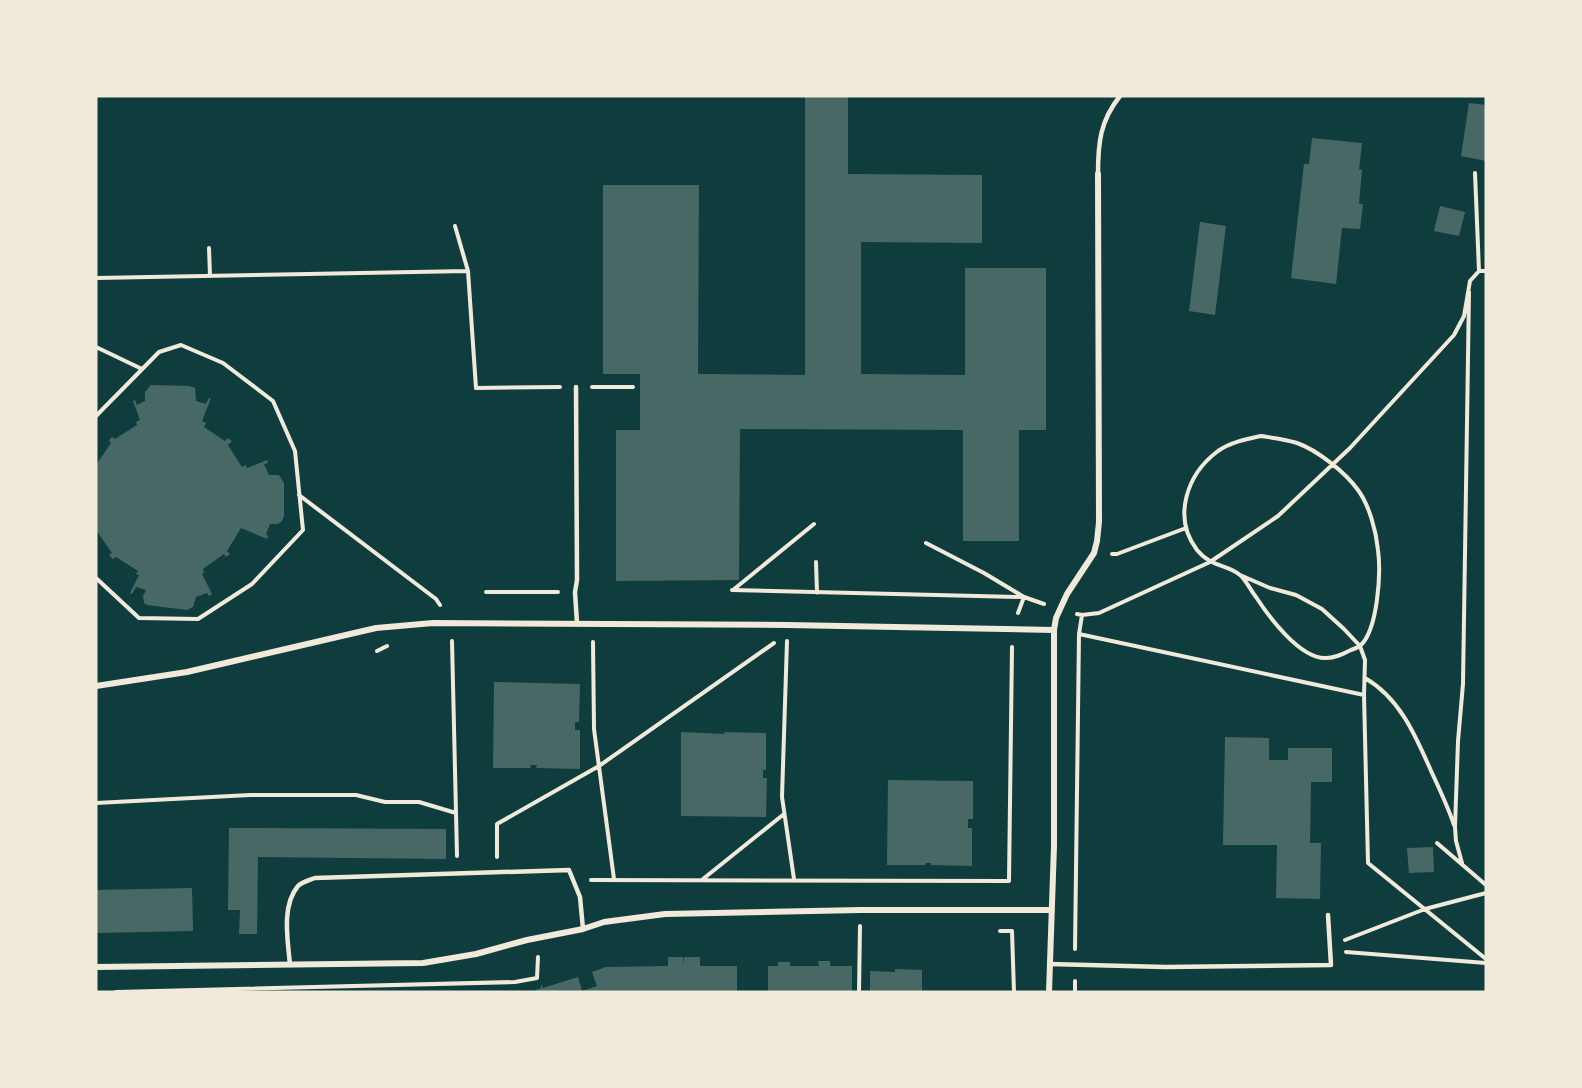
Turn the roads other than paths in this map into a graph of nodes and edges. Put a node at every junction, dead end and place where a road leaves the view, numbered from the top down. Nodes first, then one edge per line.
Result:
1 (1120, 96) edge
2 (1098, 174) joint
3 (576, 387) road end
4 (577, 623) junction
5 (1054, 630) junction
6 (96, 686) edge
7 (1052, 910) junction
8 (1328, 915) dead end
9 (583, 929) junction
10 (1049, 963) junction
11 (290, 965) junction
12 (96, 968) edge
13 (1049, 992) edge

1 - 2 lane
2 - 5 street
3 - 4 lane
4 - 5 street
4 - 6 street
5 - 7 street
7 - 9 street
7 - 10 street
8 - 10 lane
9 - 11 street
9 - 11 lane
10 - 13 street
11 - 12 street

